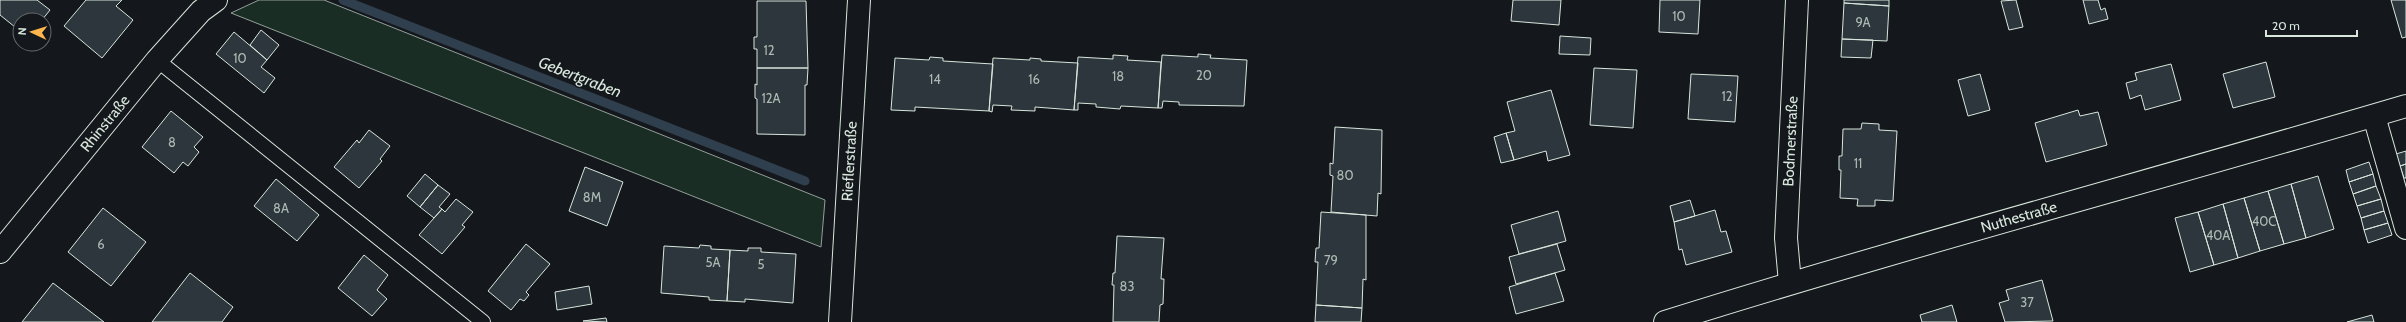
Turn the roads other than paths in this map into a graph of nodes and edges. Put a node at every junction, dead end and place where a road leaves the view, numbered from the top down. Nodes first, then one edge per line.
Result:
1 (216, 0) edge
2 (859, 0) edge
3 (1797, 0) edge
4 (157, 60) junction
5 (2406, 106) edge
6 (2374, 116) junction
7 (2406, 228) edge
8 (0, 252) edge
9 (1790, 283) junction
10 (483, 322) edge
11 (840, 322) edge
12 (1665, 322) edge

1 - 4 street, Rhinstraße
2 - 11 street, Rieflerstraße
3 - 9 street, Bodmerstraße
4 - 8 street, Rhinstraße
4 - 10 lane
5 - 6 street, Nuthestraße
6 - 7 street
6 - 9 street, Nuthestraße
9 - 12 street, Nuthestraße

